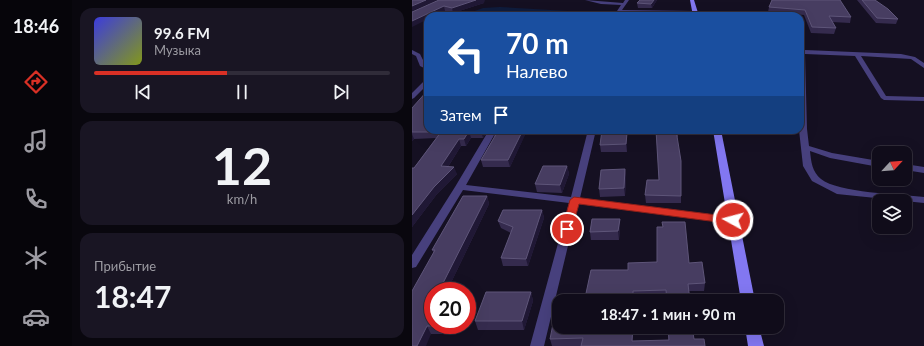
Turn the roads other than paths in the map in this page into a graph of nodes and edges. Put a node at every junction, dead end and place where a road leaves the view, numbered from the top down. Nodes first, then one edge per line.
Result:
1 (587, 0) edge
2 (692, 0) edge
3 (625, 2) edge
4 (644, 12) edge
5 (695, 12) edge
6 (412, 52) edge
7 (804, 52) edge
8 (857, 54) junction
9 (424, 66) edge
10 (924, 66) edge
11 (424, 84) edge
12 (412, 97) edge
13 (924, 99) edge
14 (804, 123) edge
15 (491, 134) edge
16 (592, 134) edge
17 (718, 134) edge
18 (805, 147) junction
19 (872, 163) edge
20 (912, 169) edge
21 (924, 170) edge
22 (460, 187) junction
23 (574, 200) junction
24 (924, 200) edge
25 (733, 220) junction
26 (412, 264) edge
27 (747, 294) edge
28 (753, 334) edge
29 (537, 346) edge
30 (756, 346) edge

1 - 3 lane
2 - 5 main road
3 - 4 lane
6 - 9 lane
7 - 8 lane
8 - 10 lane
8 - 13 lane
11 - 12 lane
14 - 18 lane
15 - 22 lane
16 - 23 lane
17 - 25 main road
18 - 19 lane
18 - 24 lane
20 - 21 lane
22 - 23 lane
22 - 26 lane
23 - 25 lane
23 - 29 lane
25 - 27 main road
28 - 30 main road

